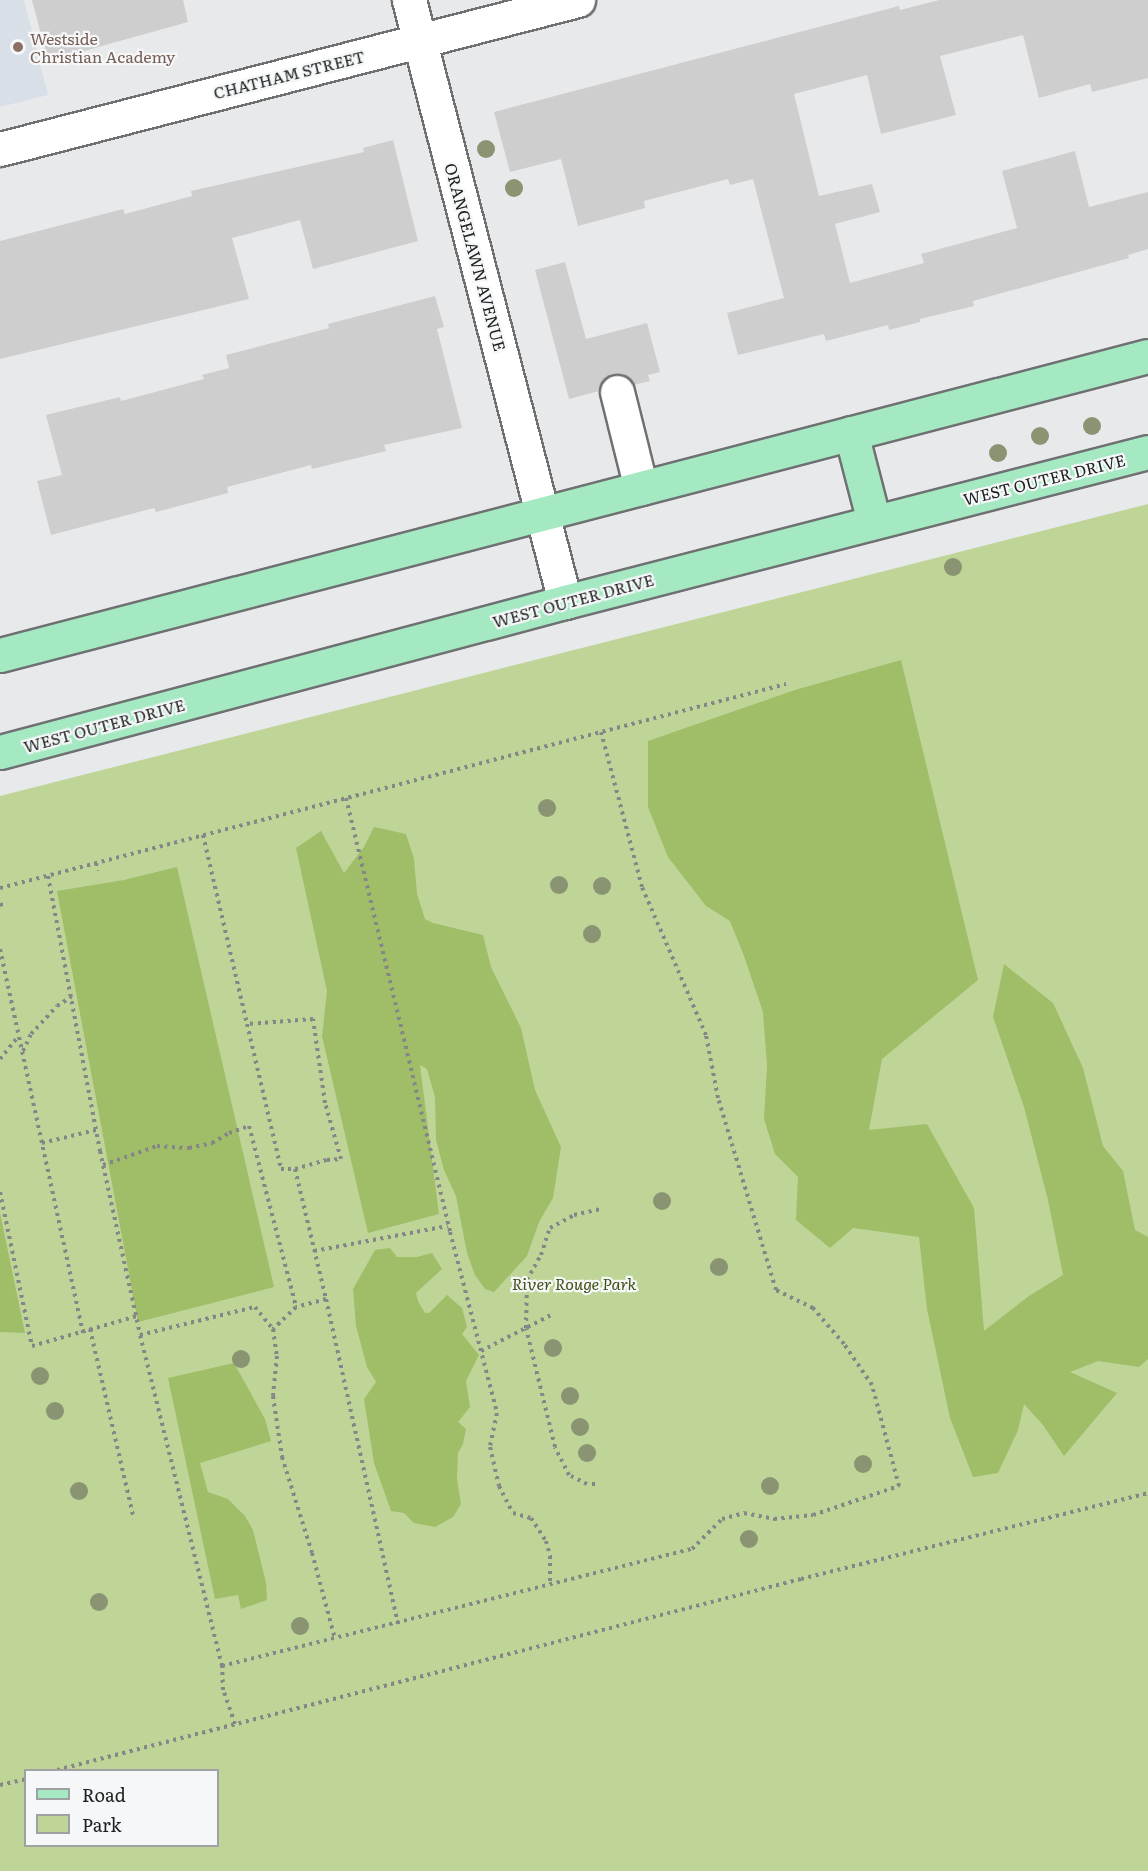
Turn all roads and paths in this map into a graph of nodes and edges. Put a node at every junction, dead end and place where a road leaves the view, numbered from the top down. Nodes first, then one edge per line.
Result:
1 (409, 0) edge
2 (578, 0) edge
3 (420, 41) junction
4 (0, 149) edge
5 (1148, 356) edge
6 (617, 392) dead end
7 (851, 433) junction
8 (1148, 452) edge
9 (641, 488) junction
10 (543, 513) junction
11 (874, 522) junction
12 (565, 602) junction
13 (0, 655) edge
14 (786, 684) dead end
15 (602, 732) junction
16 (0, 752) edge
17 (346, 798) junction
18 (203, 835) junction
19 (96, 863) junction
20 (98, 871) dead end
21 (48, 876) junction
22 (0, 888) edge
23 (0, 904) edge
24 (5, 906) dead end
25 (0, 949) edge
26 (71, 997) junction
27 (247, 1024) junction
28 (19, 1037) junction
29 (22, 1053) junction
30 (0, 1059) edge
31 (96, 1130) junction
32 (42, 1143) junction
33 (103, 1165) junction
34 (295, 1169) junction
35 (0, 1191) edge
36 (600, 1209) dead end
37 (448, 1226) junction
38 (314, 1251) junction
39 (326, 1299) junction
40 (296, 1307) junction
41 (551, 1315) dead end
42 (137, 1316) junction
43 (526, 1328) junction
44 (90, 1329) junction
45 (273, 1329) junction
46 (83, 1333) junction
47 (140, 1335) junction
48 (481, 1351) junction
49 (595, 1484) dead end
50 (1148, 1493) edge
51 (134, 1519) dead end
52 (550, 1585) junction
53 (398, 1624) junction
54 (335, 1639) junction
55 (222, 1666) junction
56 (236, 1724) junction
57 (61, 1769) edge
58 (24, 1779) edge
59 (0, 1785) edge

1 - 3 street, ORANGELAWN AVENUE
2 - 3 street, CHATHAM STREET
3 - 4 street, CHATHAM STREET
3 - 10 street, ORANGELAWN AVENUE
5 - 7 main road
6 - 9 street
7 - 9 main road
7 - 11 main road
8 - 11 main road, WEST OUTER DRIVE
9 - 10 main road
10 - 12 street, ORANGELAWN AVENUE
10 - 13 main road
11 - 12 main road, WEST OUTER DRIVE
12 - 16 main road, WEST OUTER DRIVE
14 - 15 path
15 - 17 path
15 - 52 path
17 - 18 path
17 - 37 path
18 - 19 path
18 - 27 path
19 - 20 path
19 - 21 path
21 - 22 path
21 - 26 path
23 - 24 path
25 - 28 path
26 - 29 path
26 - 31 path
27 - 34 path
27 - 34 path
28 - 29 path
28 - 30 path
29 - 32 path
31 - 32 path
31 - 33 path
32 - 46 path
33 - 40 path
33 - 42 path
34 - 38 path
35 - 46 path
36 - 43 path
37 - 38 path
37 - 48 path
38 - 39 path
39 - 40 path
39 - 53 path
40 - 45 path
41 - 43 path
42 - 44 path
42 - 47 path
43 - 48 path
43 - 49 path
44 - 46 path
44 - 51 path
45 - 47 path
45 - 54 path
47 - 55 path
48 - 52 path
50 - 56 path
52 - 53 path
53 - 54 path
54 - 55 path
55 - 56 path
56 - 57 path
58 - 59 path

